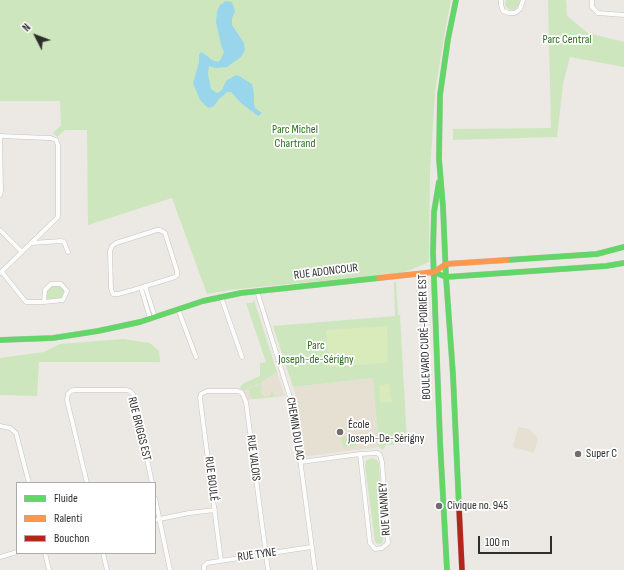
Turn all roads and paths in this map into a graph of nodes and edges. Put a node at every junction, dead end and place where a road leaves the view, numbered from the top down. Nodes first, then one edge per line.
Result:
1 (456, 0) edge
2 (501, 0) edge
3 (524, 0) edge
4 (592, 0) edge
5 (624, 15) edge
6 (0, 136) edge
7 (440, 176) junction
8 (0, 195) edge
9 (0, 230) edge
10 (31, 243) junction
11 (624, 247) edge
12 (22, 252) junction
13 (68, 252) dead end
14 (624, 262) edge
15 (446, 264) junction
16 (1, 272) edge
17 (434, 272) junction
18 (446, 277) junction
19 (143, 287) junction
20 (257, 291) junction
21 (221, 297) junction
22 (44, 302) junction
23 (178, 309) junction
24 (153, 317) junction
25 (0, 340) edge
26 (242, 357) dead end
27 (196, 358) dead end
28 (200, 398) joint
29 (0, 426) edge
30 (360, 454) junction
31 (301, 462) junction
32 (29, 482) edge
33 (87, 482) edge
34 (152, 482) edge
35 (156, 508) edge
36 (215, 510) junction
37 (157, 519) edge
38 (311, 547) junction
39 (16, 552) edge
40 (45, 554) edge
41 (103, 554) edge
42 (266, 554) junction
43 (0, 557) edge
44 (221, 561) junction
45 (204, 568) edge
46 (49, 570) edge
47 (107, 570) edge
48 (170, 570) edge
49 (268, 570) edge
50 (314, 570) edge
51 (447, 570) edge
52 (462, 570) edge

1 - 7 main road, BOULEVARD CURÉ-POIRIER EST
2 - 3 street
4 - 5 street
6 - 8 street
6 - 10 street
7 - 15 main road, BOULEVARD CURÉ-POIRIER EST
7 - 17 main road, BOULEVARD CURÉ-POIRIER EST
9 - 12 street
10 - 12 street
10 - 13 street
11 - 15 main road, RUE ADONCOUR
12 - 16 street
14 - 18 main road, RUE ADONCOUR
15 - 17 main road, RUE ADONCOUR
15 - 18 main road, BOULEVARD CURÉ-POIRIER EST
16 - 22 street
17 - 18 main road, RUE ADONCOUR
17 - 20 main road, RUE ADONCOUR
17 - 51 main road, BOULEVARD CURÉ-POIRIER EST
18 - 52 main road, BOULEVARD CURÉ-POIRIER EST
19 - 19 street
19 - 24 street
20 - 21 main road, RUE ADONCOUR
20 - 31 street, CHEMIN DU LAC
21 - 23 main road, RUE ADONCOUR
21 - 26 street
22 - 22 street
23 - 24 main road, RUE ADONCOUR
23 - 27 street
24 - 25 main road, RUE ADONCOUR
28 - 36 street, RUE BOULÉ
28 - 42 street, RUE VALOIS
29 - 32 street
30 - 30 street, RUE VIANNEY
30 - 31 street, RUE VIANNEY
31 - 38 street, CHEMIN DU LAC
33 - 34 street, RUE BRIGGS EST
35 - 37 street
36 - 37 street
36 - 44 street, RUE BOULÉ
37 - 48 street
38 - 42 street, RUE TYNE
38 - 50 street, CHEMIN DU LAC
39 - 43 street
40 - 46 street
41 - 47 street
42 - 44 street, RUE TYNE
42 - 49 street, RUE VALOIS
44 - 45 street, RUE TYNE

